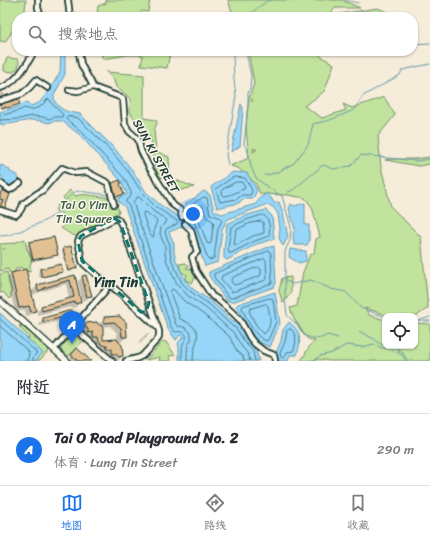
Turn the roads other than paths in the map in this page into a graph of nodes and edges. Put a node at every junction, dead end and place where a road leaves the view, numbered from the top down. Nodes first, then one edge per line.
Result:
1 (38, 0) edge
2 (68, 0) edge
3 (39, 12) edge
4 (69, 12) edge
5 (31, 56) edge
6 (79, 56) edge
7 (93, 87) junction
8 (0, 88) edge
9 (48, 88) dead end
10 (69, 90) dead end
11 (0, 101) edge
12 (0, 183) edge
13 (20, 183) dead end
14 (114, 204) dead end
15 (0, 210) edge
16 (182, 217) dead end
17 (185, 224) dead end
18 (106, 290) dead end
19 (0, 301) edge
20 (149, 303) junction
21 (141, 312) junction
22 (73, 327) junction
23 (157, 327) junction
24 (54, 349) junction
25 (66, 361) edge
26 (112, 361) edge
27 (126, 361) edge
28 (275, 361) edge

1 - 3 street
2 - 4 street
5 - 8 street
6 - 7 street
7 - 10 street
7 - 16 street, SUN KI STREET
9 - 11 street
12 - 13 street
14 - 15 street
17 - 28 street
18 - 22 street
19 - 24 main road
20 - 21 street
20 - 21 street
20 - 23 street
21 - 23 street
22 - 24 street
22 - 26 street
23 - 27 street
24 - 25 main road

